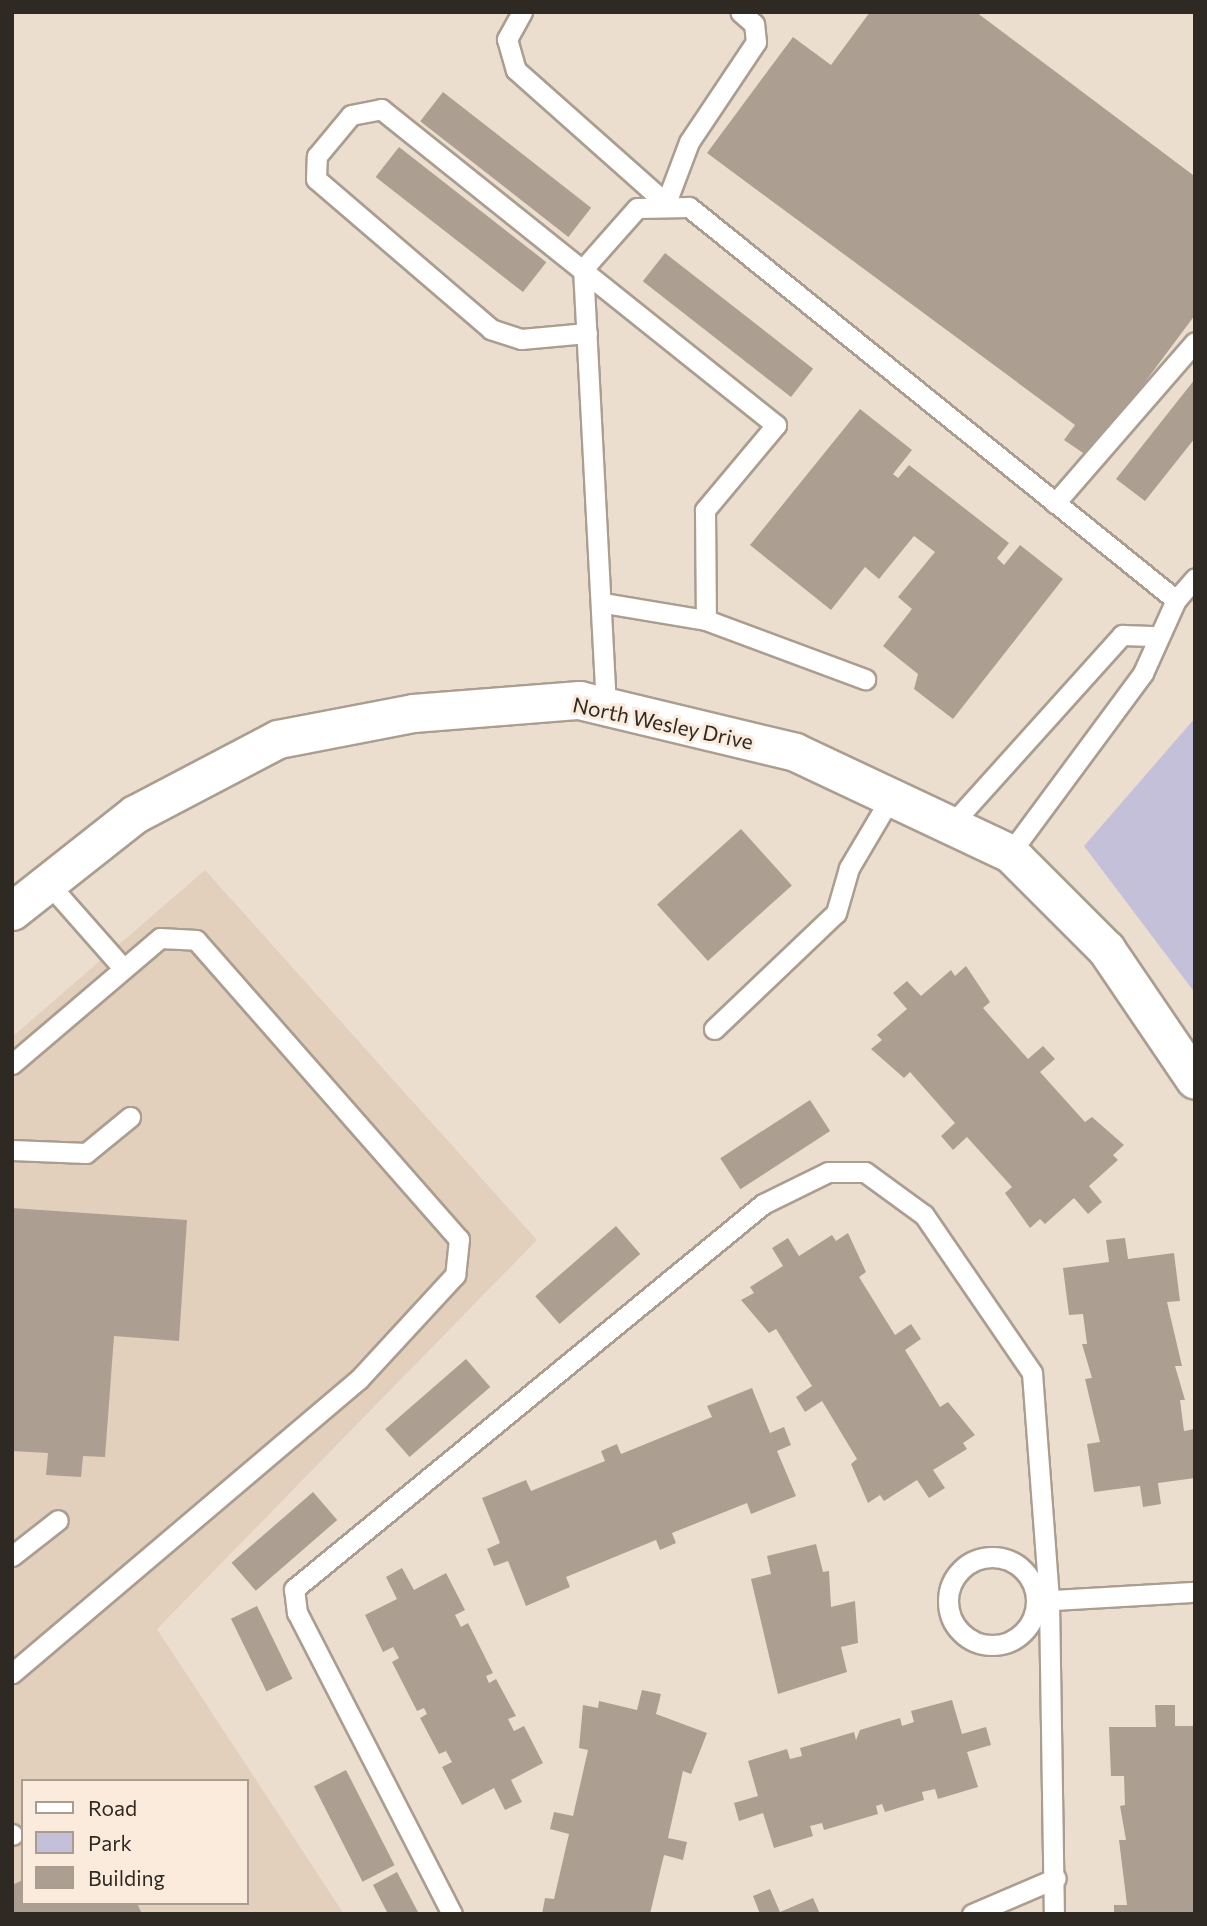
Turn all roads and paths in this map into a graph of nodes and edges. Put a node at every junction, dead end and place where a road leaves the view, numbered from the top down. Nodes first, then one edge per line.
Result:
1 (522, 12) edge
2 (740, 12) edge
3 (666, 203) junction
4 (583, 269) junction
5 (587, 333) junction
6 (1195, 342) edge
7 (1055, 503) junction
8 (1195, 578) edge
9 (1176, 600) junction
10 (604, 603) junction
11 (706, 620) junction
12 (1159, 636) junction
13 (865, 680) dead end
14 (606, 707) junction
15 (891, 797) junction
16 (951, 825) junction
17 (1010, 853) junction
18 (48, 883) junction
19 (12, 911) edge
20 (123, 968) junction
21 (714, 1029) dead end
22 (12, 1064) edge
23 (1195, 1080) edge
24 (130, 1117) dead end
25 (12, 1150) edge
26 (58, 1520) dead end
27 (12, 1556) edge
28 (1195, 1592) edge
29 (1042, 1601) junction
30 (12, 1673) edge
31 (1056, 1878) junction
32 (452, 1914) edge
33 (972, 1914) edge
34 (1054, 1914) edge

1 - 3 lane
2 - 3 lane
3 - 4 lane
3 - 7 lane
4 - 5 lane
4 - 5 lane
4 - 11 lane
5 - 10 lane
6 - 7 lane
7 - 9 lane
8 - 9 lane
9 - 12 lane
10 - 11 lane
10 - 14 lane
11 - 13 lane
12 - 16 lane
12 - 17 lane
14 - 15 street, North Wesley Drive
14 - 18 street, North Wesley Drive
15 - 16 street, North Wesley Drive
15 - 21 lane
16 - 17 street, North Wesley Drive
17 - 23 street, North Wesley Drive
18 - 19 street, North Wesley Drive
18 - 20 lane
20 - 22 lane
20 - 30 lane
24 - 25 lane
26 - 27 lane
28 - 29 lane
29 - 29 lane
29 - 31 lane
29 - 32 lane
31 - 33 lane
31 - 34 lane

